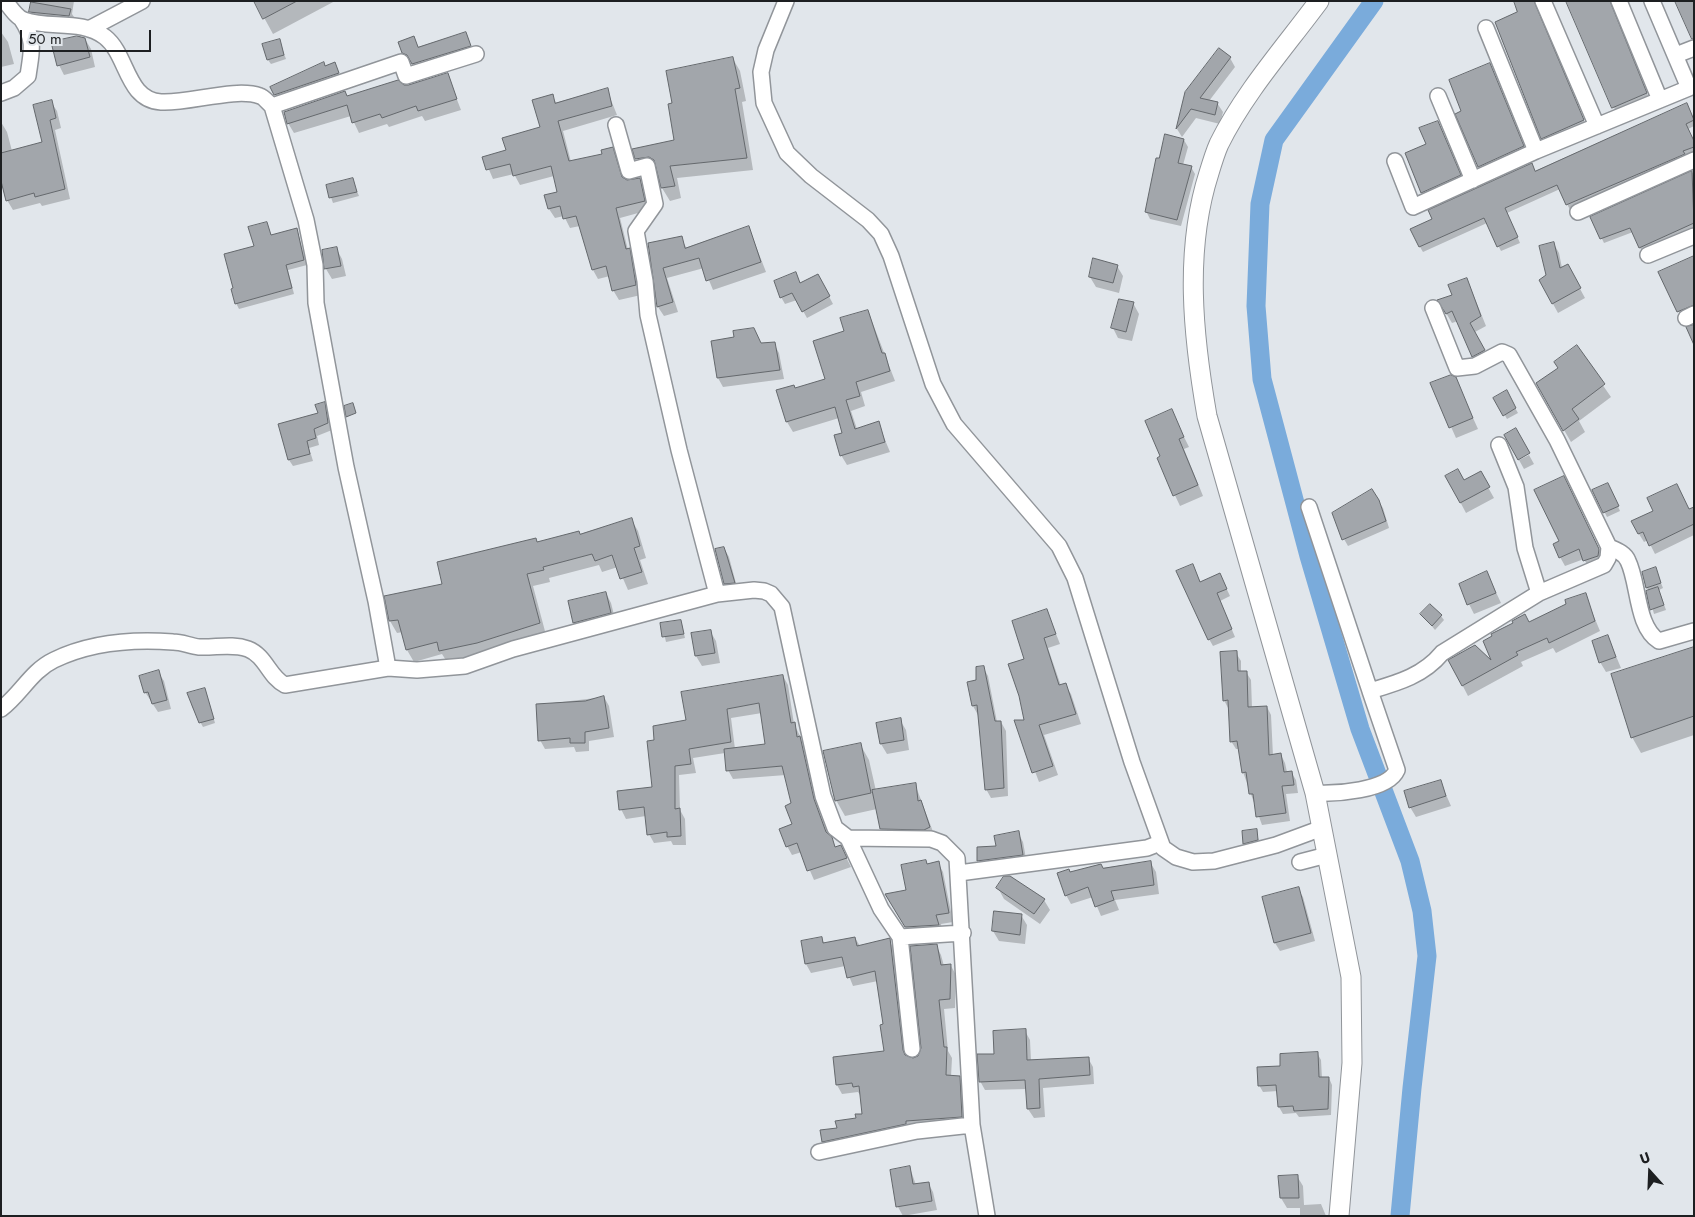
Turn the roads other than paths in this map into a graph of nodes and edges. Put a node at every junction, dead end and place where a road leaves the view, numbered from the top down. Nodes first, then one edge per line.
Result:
1 (5, 1) edge
2 (142, 1) edge
3 (786, 1) edge
4 (1319, 1) edge
5 (1543, 1) edge
6 (1619, 1) edge
7 (1652, 1) edge
8 (22, 20) junction
9 (1486, 28) dead end
10 (89, 29) junction
11 (1694, 48) edge
12 (476, 54) dead end
13 (1676, 56) junction
14 (1, 93) edge
15 (1691, 94) edge
16 (1438, 96) dead end
17 (1660, 100) junction
18 (272, 106) junction
19 (616, 125) dead end
20 (1597, 126) junction
21 (1536, 151) junction
22 (1694, 160) edge
23 (1395, 162) dead end
24 (1473, 180) junction
25 (1578, 212) dead end
26 (1694, 236) edge
27 (1648, 255) dead end
28 (1433, 308) dead end
29 (1499, 445) dead end
30 (1309, 507) dead end
31 (1609, 547) junction
32 (1539, 593) junction
33 (717, 594) junction
34 (1694, 631) edge
35 (388, 668) junction
36 (1370, 691) junction
37 (1, 708) edge
38 (1315, 793) junction
39 (1322, 828) junction
40 (848, 838) junction
41 (1160, 843) junction
42 (1327, 855) junction
43 (1300, 862) dead end
44 (959, 873) junction
45 (963, 933) junction
46 (900, 937) junction
47 (912, 1049) dead end
48 (972, 1125) junction
49 (819, 1152) dead end
50 (987, 1216) edge
51 (1339, 1216) edge

1 - 8 street
2 - 10 street
3 - 41 street
4 - 38 street
5 - 20 street
6 - 17 street
7 - 13 street
8 - 10 street
8 - 14 street
9 - 21 street
10 - 18 street
11 - 13 street
12 - 18 street
13 - 15 street
15 - 17 street
16 - 24 street
17 - 20 street
18 - 35 street
19 - 33 street
20 - 21 street
21 - 24 street
22 - 25 street
23 - 24 street
26 - 27 street
28 - 31 street
29 - 32 street
30 - 36 street
31 - 32 street
31 - 34 street
32 - 36 street
33 - 35 street
33 - 40 street
35 - 37 street
36 - 38 street
38 - 39 street
39 - 41 street
39 - 42 street
40 - 44 street
40 - 46 street
41 - 44 street
42 - 43 street
42 - 51 street
44 - 45 street
45 - 46 street
45 - 48 street
46 - 47 street
48 - 49 street
48 - 50 street

